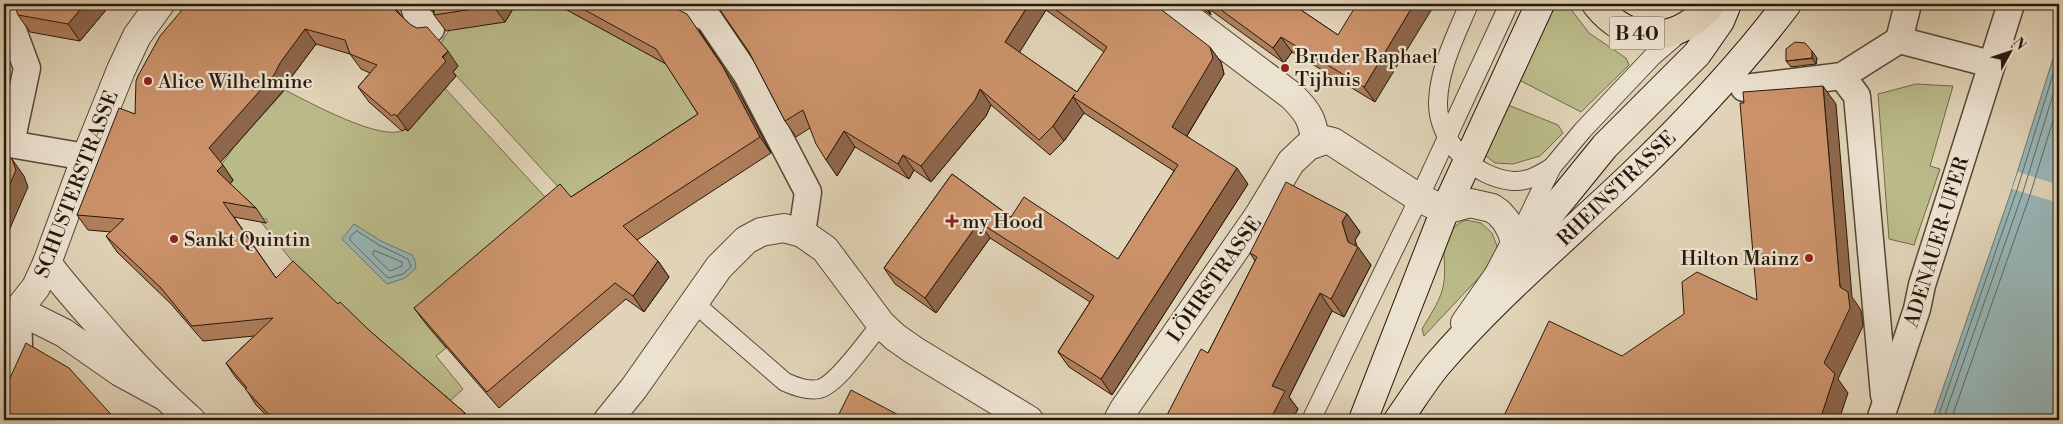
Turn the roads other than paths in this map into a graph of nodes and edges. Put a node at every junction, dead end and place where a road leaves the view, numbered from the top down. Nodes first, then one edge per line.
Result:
1 (160, 4) edge
2 (413, 4) edge
3 (681, 4) edge
4 (1170, 4) edge
5 (1469, 4) edge
6 (1509, 4) edge
7 (1540, 4) edge
8 (1596, 4) edge
9 (1711, 4) edge
10 (1727, 4) edge
11 (1788, 4) edge
12 (1908, 4) edge
13 (2011, 4) edge
14 (4, 6) edge
15 (713, 11) edge
16 (1687, 27) junction
17 (431, 29) edge
18 (1899, 40) junction
19 (1992, 64) junction
20 (1850, 86) junction
21 (1744, 88) dead end
22 (1446, 138) junction
23 (7, 143) edge
24 (1316, 143) junction
25 (86, 156) junction
26 (1467, 160) junction
27 (1552, 167) junction
28 (1419, 198) junction
29 (1445, 210) junction
30 (802, 233) junction
31 (1515, 244) junction
32 (47, 263) junction
33 (1511, 288) junction
34 (694, 302) junction
35 (11, 317) edge
36 (881, 324) junction
37 (1437, 365) junction
38 (164, 396) junction
39 (4, 397) edge
40 (1883, 413) edge
41 (1313, 416) dead end
42 (190, 420) edge
43 (608, 420) edge
44 (1029, 420) edge
45 (1118, 420) edge
46 (1363, 420) edge
47 (1398, 420) edge

1 - 25 street, SCHUSTERSTRASSE
2 - 17 street
3 - 15 street
4 - 24 street
5 - 22 lane, RHEINSTRASSE
6 - 22 lane
7 - 26 street
8 - 16 main road, RHEINSTRASSE / B 40
9 - 16 main road, RHEINSTRASSE / B 40
10 - 33 street
11 - 33 street, RHEINSTRASSE
12 - 18 street
13 - 19 street, ADENAUER-UFER
14 - 23 street
15 - 30 street
16 - 27 lane, RHEINSTRASSE
18 - 19 street
18 - 20 street
19 - 40 street, ADENAUER-UFER
20 - 21 street
20 - 40 street
22 - 26 lane, RHEINSTRASSE
22 - 28 lane
23 - 25 street
24 - 28 street
24 - 45 street, LÖHRSTRASSE
25 - 32 street, SCHUSTERSTRASSE
26 - 27 lane, RHEINSTRASSE
26 - 29 street
27 - 31 lane, RHEINSTRASSE
28 - 29 street
28 - 41 lane
29 - 31 street
29 - 46 street
30 - 34 street
30 - 36 street
31 - 37 street, RHEINSTRASSE
32 - 35 street, SCHUSTERSTRASSE
32 - 38 street
33 - 37 street, RHEINSTRASSE
34 - 36 lane
34 - 43 street
35 - 38 street
35 - 39 street
36 - 44 street
37 - 47 street, RHEINSTRASSE
38 - 42 street

